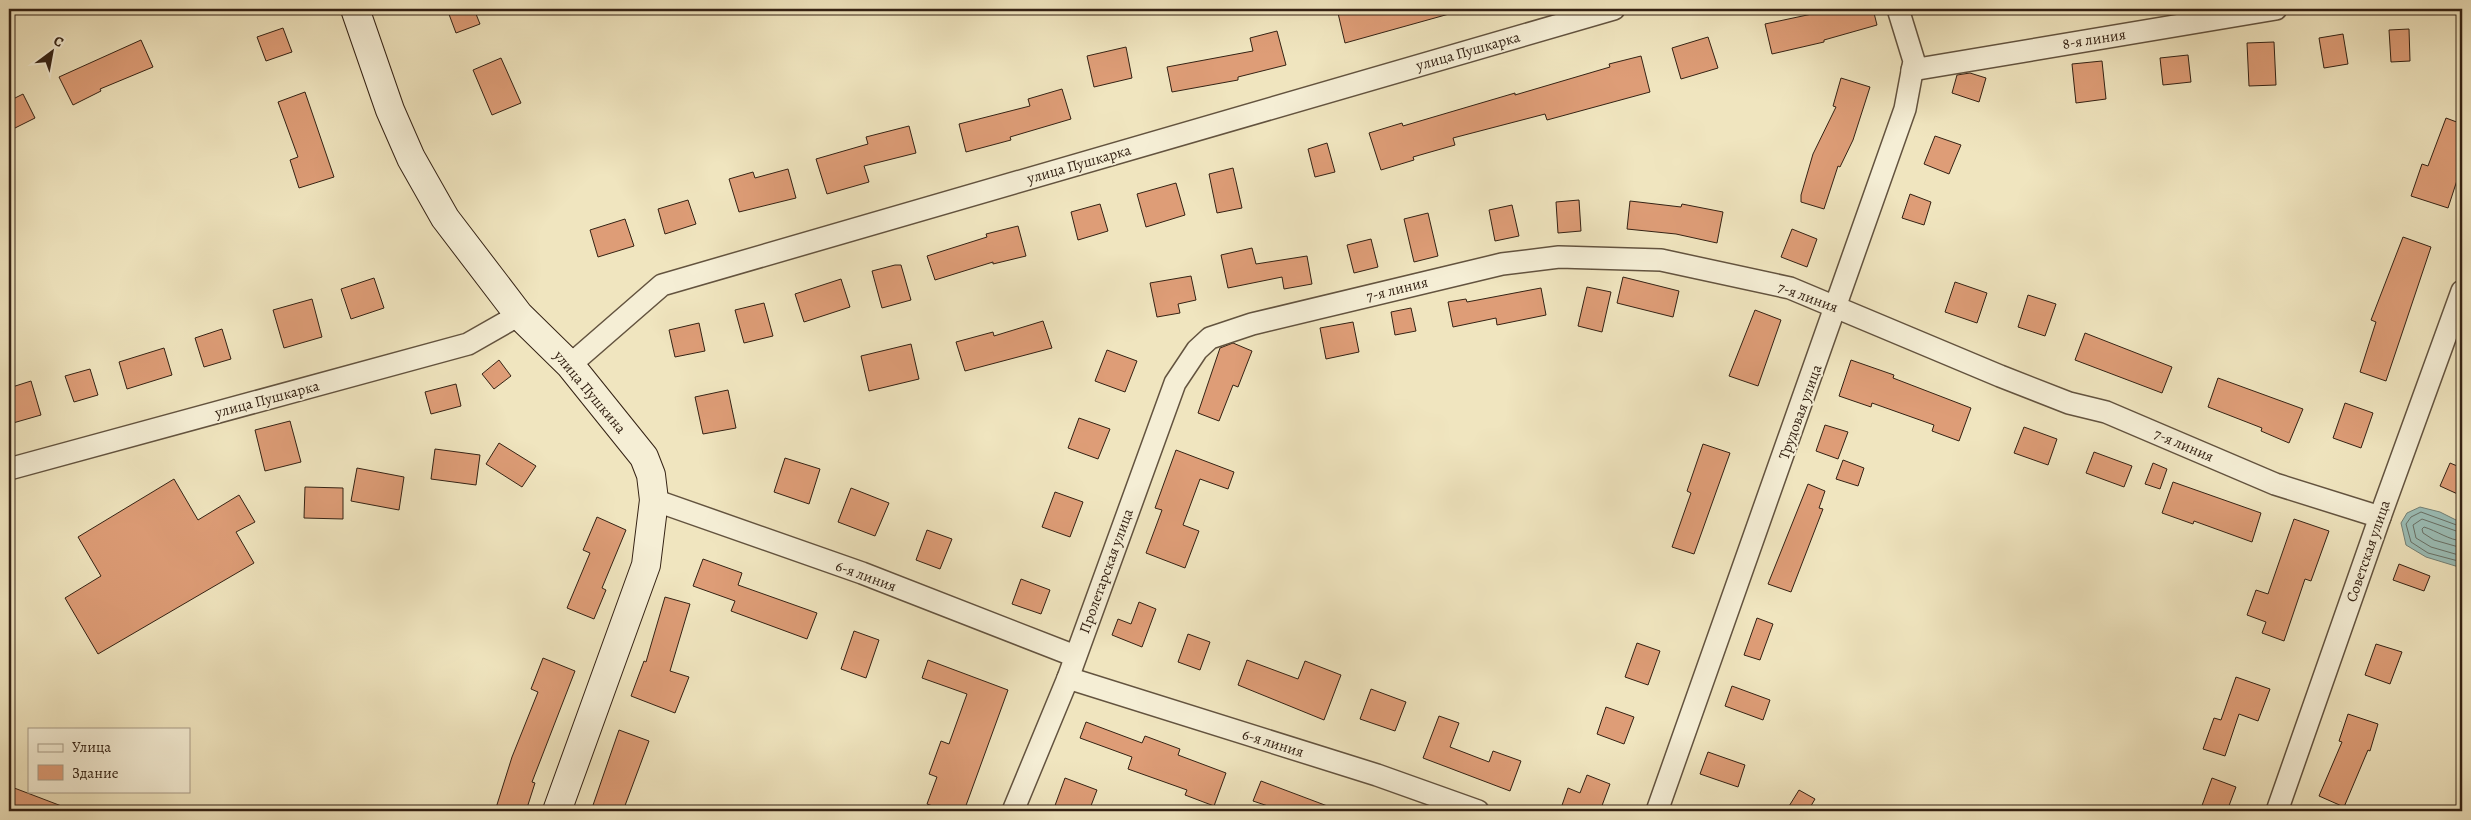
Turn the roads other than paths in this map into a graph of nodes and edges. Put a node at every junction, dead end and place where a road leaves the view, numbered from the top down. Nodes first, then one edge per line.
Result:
1 (355, 9) edge
2 (1614, 9) edge
3 (1898, 9) edge
4 (2276, 9) edge
5 (1912, 70) junction
6 (2462, 291) edge
7 (1837, 307) junction
8 (519, 315) junction
9 (1210, 338) joint
10 (570, 365) junction
11 (9, 469) edge
12 (654, 500) junction
13 (2380, 517) junction
14 (1075, 656) junction
15 (1068, 678) junction
16 (557, 811) edge
17 (1013, 811) edge
18 (1478, 811) edge
19 (1657, 811) edge
20 (2277, 811) edge

1 - 8 street, улица Пушкина
2 - 10 street, улица Пушкарка
3 - 5 street, Трудовая улица
4 - 5 street, 8-я линия
5 - 7 street, Трудовая улица
6 - 13 street, Советская улица
7 - 9 street, 7-я линия
7 - 13 street, 7-я линия
7 - 19 street, Трудовая улица
8 - 10 street, улица Пушкина
8 - 11 street, улица Пушкарка
9 - 14 street, Пролетарская улица
10 - 12 street, улица Пушкина
12 - 14 street, 6-я линия
12 - 16 street, улица Пушкина
13 - 20 street, Советская улица
14 - 15 street, Пролетарская улица
15 - 17 street, Пролетарская улица
15 - 18 street, 6-я линия

